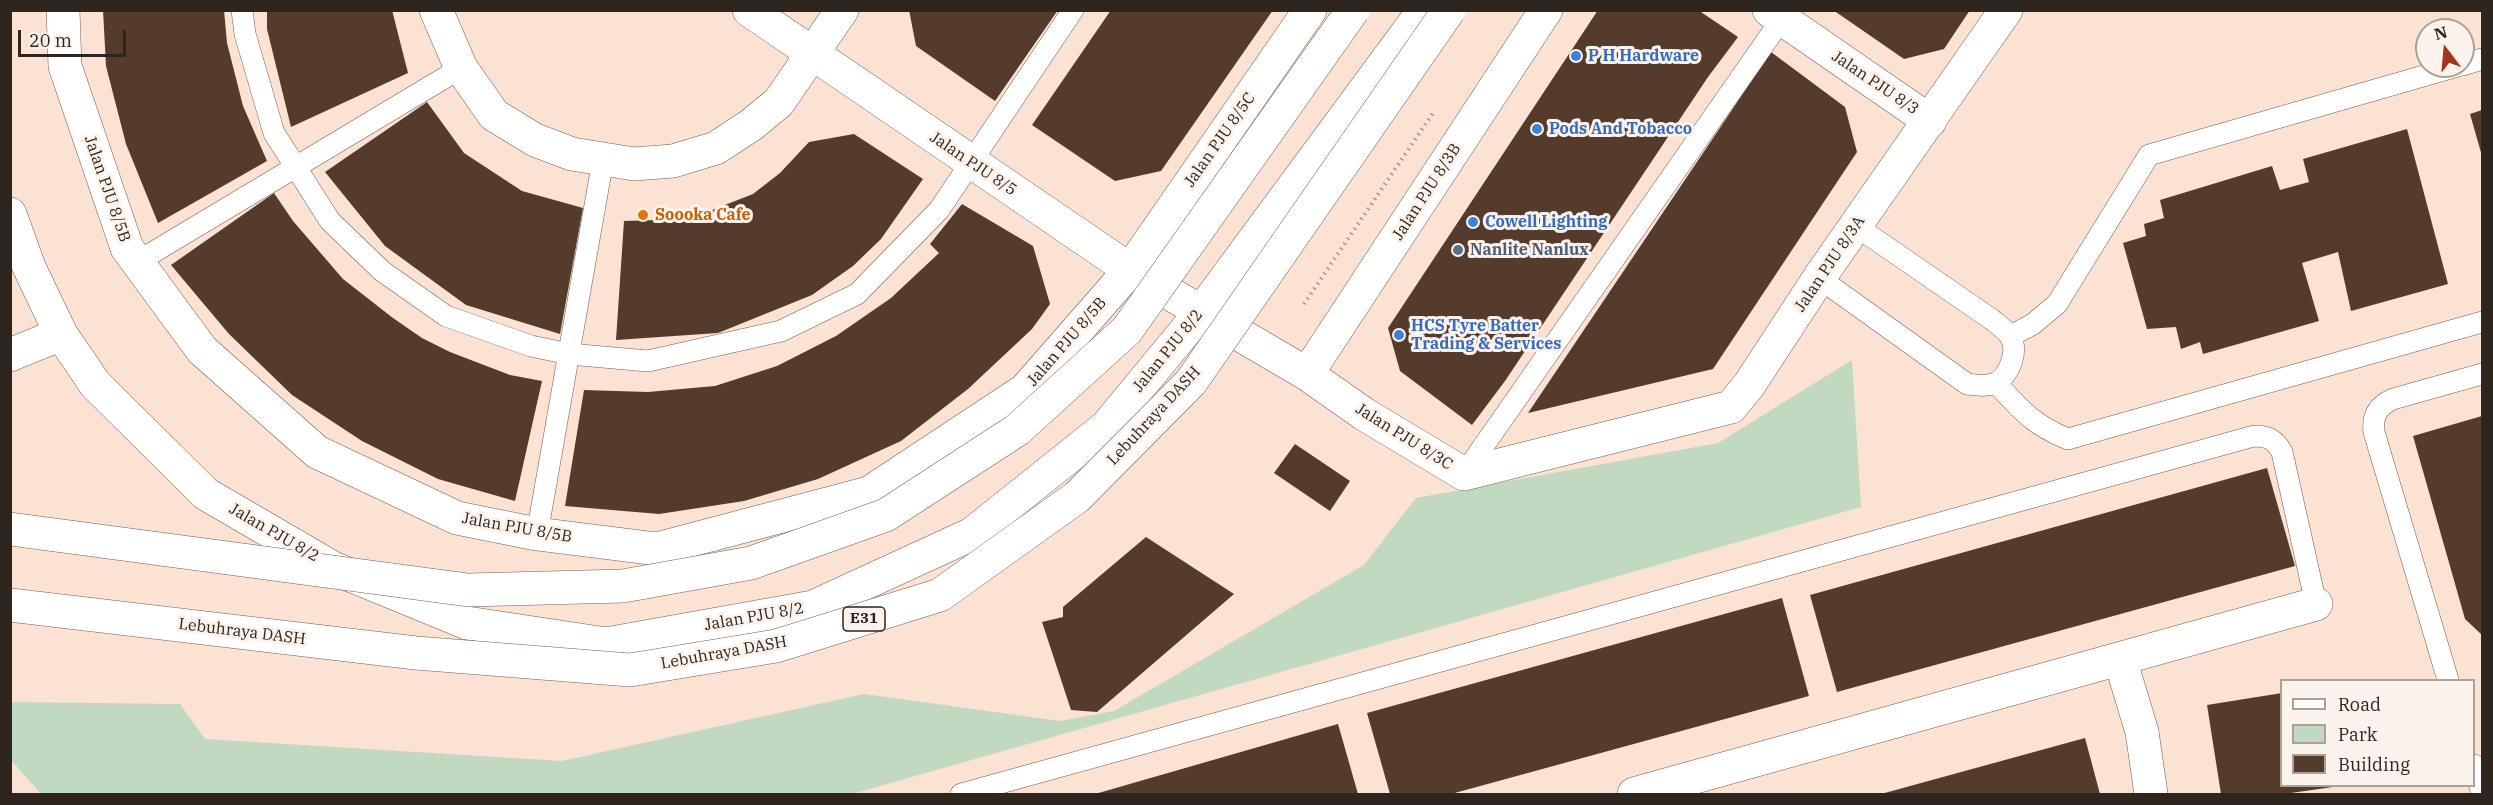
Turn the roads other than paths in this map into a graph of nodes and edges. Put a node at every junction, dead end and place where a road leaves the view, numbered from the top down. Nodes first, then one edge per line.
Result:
1 (63, 10) edge
2 (242, 10) edge
3 (436, 10) edge
4 (749, 10) edge
5 (842, 10) edge
6 (1073, 10) edge
7 (1310, 10) edge
8 (1353, 10) edge
9 (1424, 10) edge
10 (1449, 10) edge
11 (1546, 10) edge
12 (2006, 10) edge
13 (1779, 13) edge
14 (813, 54) junction
15 (461, 68) junction
16 (2416, 78) edge
17 (1930, 121) junction
18 (603, 160) junction
19 (971, 162) junction
20 (295, 167) junction
21 (10, 214) edge
22 (1856, 226) junction
23 (137, 262) junction
24 (1130, 270) junction
25 (1819, 278) junction
26 (1201, 312) junction
27 (2482, 322) edge
28 (61, 334) junction
29 (2011, 336) junction
30 (569, 354) junction
31 (10, 355) edge
32 (1307, 374) junction
33 (2482, 374) edge
34 (1996, 383) junction
35 (1731, 407) joint
36 (1464, 474) junction
37 (10, 529) edge
38 (537, 534) junction
39 (2316, 604) joint
40 (10, 605) edge
41 (2120, 659) junction
42 (2447, 679) edge
43 (2475, 769) edge
44 (961, 795) edge
45 (1634, 795) edge
46 (2151, 795) edge
47 (2482, 795) edge

1 - 23 main road, Jalan PJU 8/5B
2 - 20 lane
3 - 15 main road
4 - 14 main road, Jalan PJU 8/5
5 - 14 main road
6 - 19 lane
7 - 24 main road, Jalan PJU 8/5C
8 - 37 main road, bridge
9 - 26 main road, Jalan PJU 8/2
10 - 40 main road, Lebuhraya DASH / E31, bridge
11 - 32 main road, Jalan PJU 8/3B
12 - 17 main road, Jalan PJU 8/3
13 - 17 main road, Jalan PJU 8/3
13 - 36 lane
14 - 18 main road
14 - 19 main road, Jalan PJU 8/5
15 - 18 main road
15 - 20 lane
16 - 29 lane
17 - 22 main road, Jalan PJU 8/3A
18 - 30 lane
19 - 24 main road, Jalan PJU 8/5
19 - 30 lane
20 - 23 lane
20 - 30 lane
21 - 28 main road, Jalan PJU 8/2
22 - 25 main road, Jalan PJU 8/3A
22 - 29 lane
23 - 38 main road, Jalan PJU 8/5B
24 - 26 main road, Jalan PJU 8/5
24 - 38 main road, Jalan PJU 8/5B
25 - 34 lane
25 - 35 main road, Jalan PJU 8/3A
26 - 28 main road, Jalan PJU 8/2
26 - 32 main road, Jalan PJU 8/3C
27 - 34 lane
28 - 31 main road
29 - 34 lane
30 - 38 lane
32 - 36 main road, Jalan PJU 8/3C
33 - 42 lane
35 - 36 main road, Jalan PJU 8/3C
39 - 41 main road
39 - 44 lane
41 - 45 main road
41 - 46 main road
43 - 47 lane

